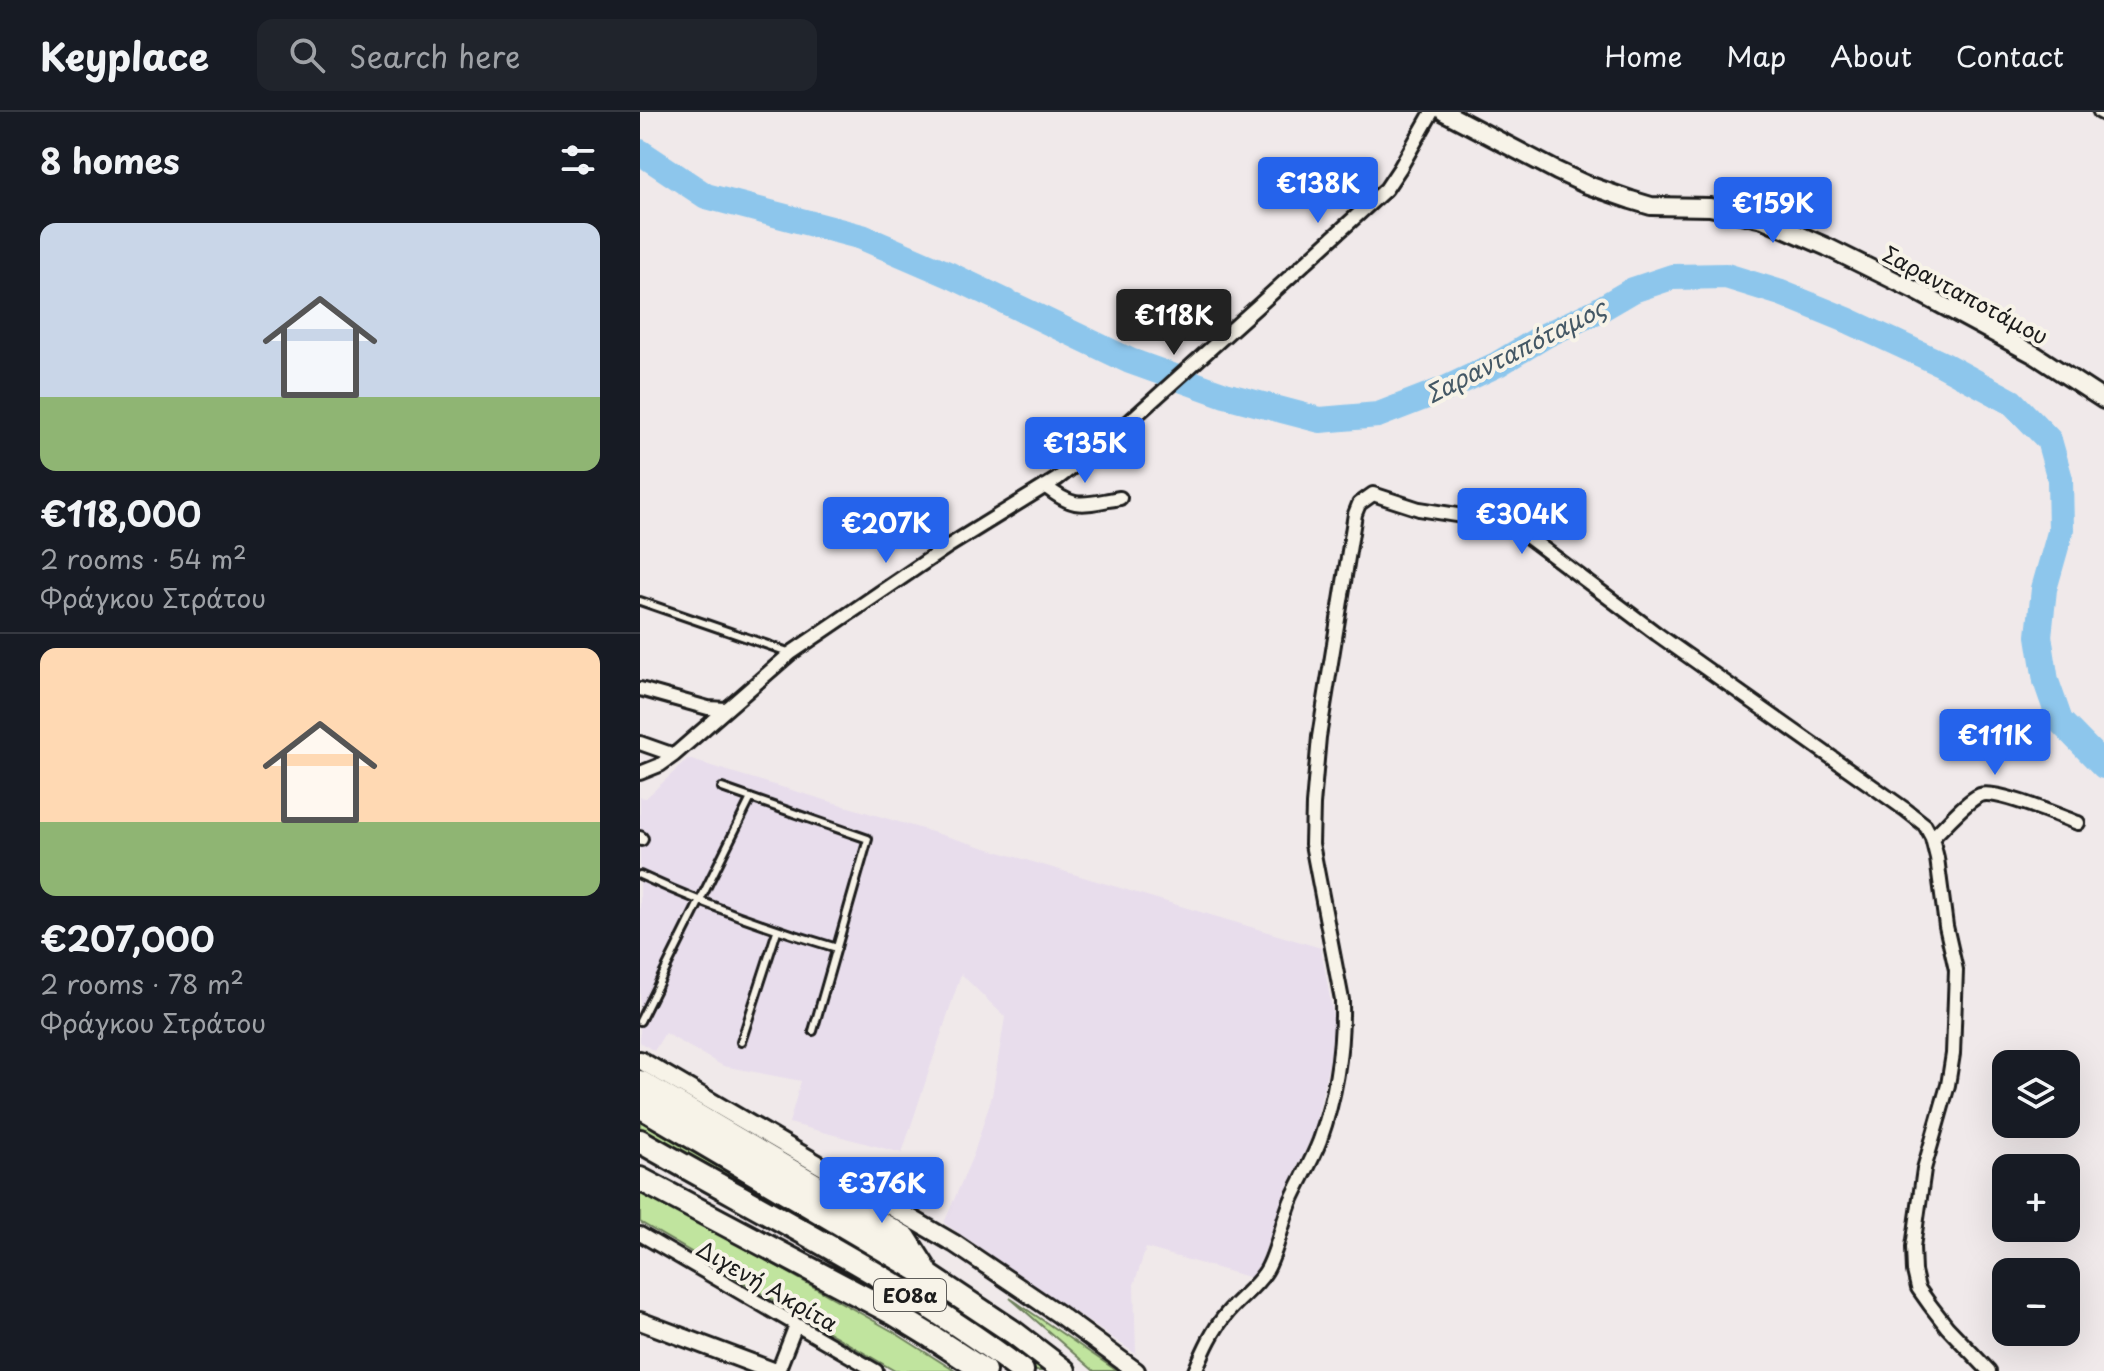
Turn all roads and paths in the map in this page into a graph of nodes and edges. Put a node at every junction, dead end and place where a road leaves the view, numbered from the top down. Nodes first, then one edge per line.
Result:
1 (1432, 112) edge
2 (1444, 112) edge
3 (2104, 400) edge
4 (1045, 486) junction
5 (1120, 498) dead end
6 (640, 601) edge
7 (791, 653) junction
8 (640, 689) edge
9 (726, 709) junction
10 (640, 743) edge
11 (674, 755) junction
12 (640, 773) edge
13 (722, 788) dead end
14 (751, 798) junction
15 (2078, 823) dead end
16 (1932, 838) junction
17 (640, 875) edge
18 (699, 903) junction
19 (777, 931) junction
20 (837, 948) junction
21 (640, 1021) edge
22 (813, 1031) dead end
23 (741, 1042) dead end
24 (640, 1060) edge
25 (640, 1082) edge
26 (640, 1106) edge
27 (640, 1141) edge
28 (640, 1179) edge
29 (640, 1234) edge
30 (929, 1276) junction
31 (640, 1321) edge
32 (796, 1325) junction
33 (775, 1371) edge
34 (876, 1371) edge
35 (984, 1371) edge
36 (1022, 1371) edge
37 (1064, 1371) edge
38 (1136, 1371) edge
39 (1195, 1371) edge
40 (1989, 1371) edge

1 - 4 street
2 - 3 street, Σαρανταποτάμου
4 - 5 street
4 - 7 street
6 - 7 lane
7 - 9 street
8 - 9 street
9 - 11 street
10 - 11 street
11 - 12 street
13 - 14 lane
14 - 18 lane
14 - 20 lane
15 - 16 street
16 - 39 street
16 - 40 street
17 - 18 lane
18 - 19 lane
18 - 21 lane
19 - 20 lane
19 - 23 lane
20 - 22 lane
24 - 38 street
25 - 30 highway
26 - 30 highway, ΕΟ8α
27 - 36 highway, ΕΟ8α
28 - 35 highway
29 - 32 street, Διγενή Ακρίτα
30 - 37 highway, ΕΟ8α
31 - 33 street
32 - 33 street
32 - 34 street, Διγενή Ακρίτα

